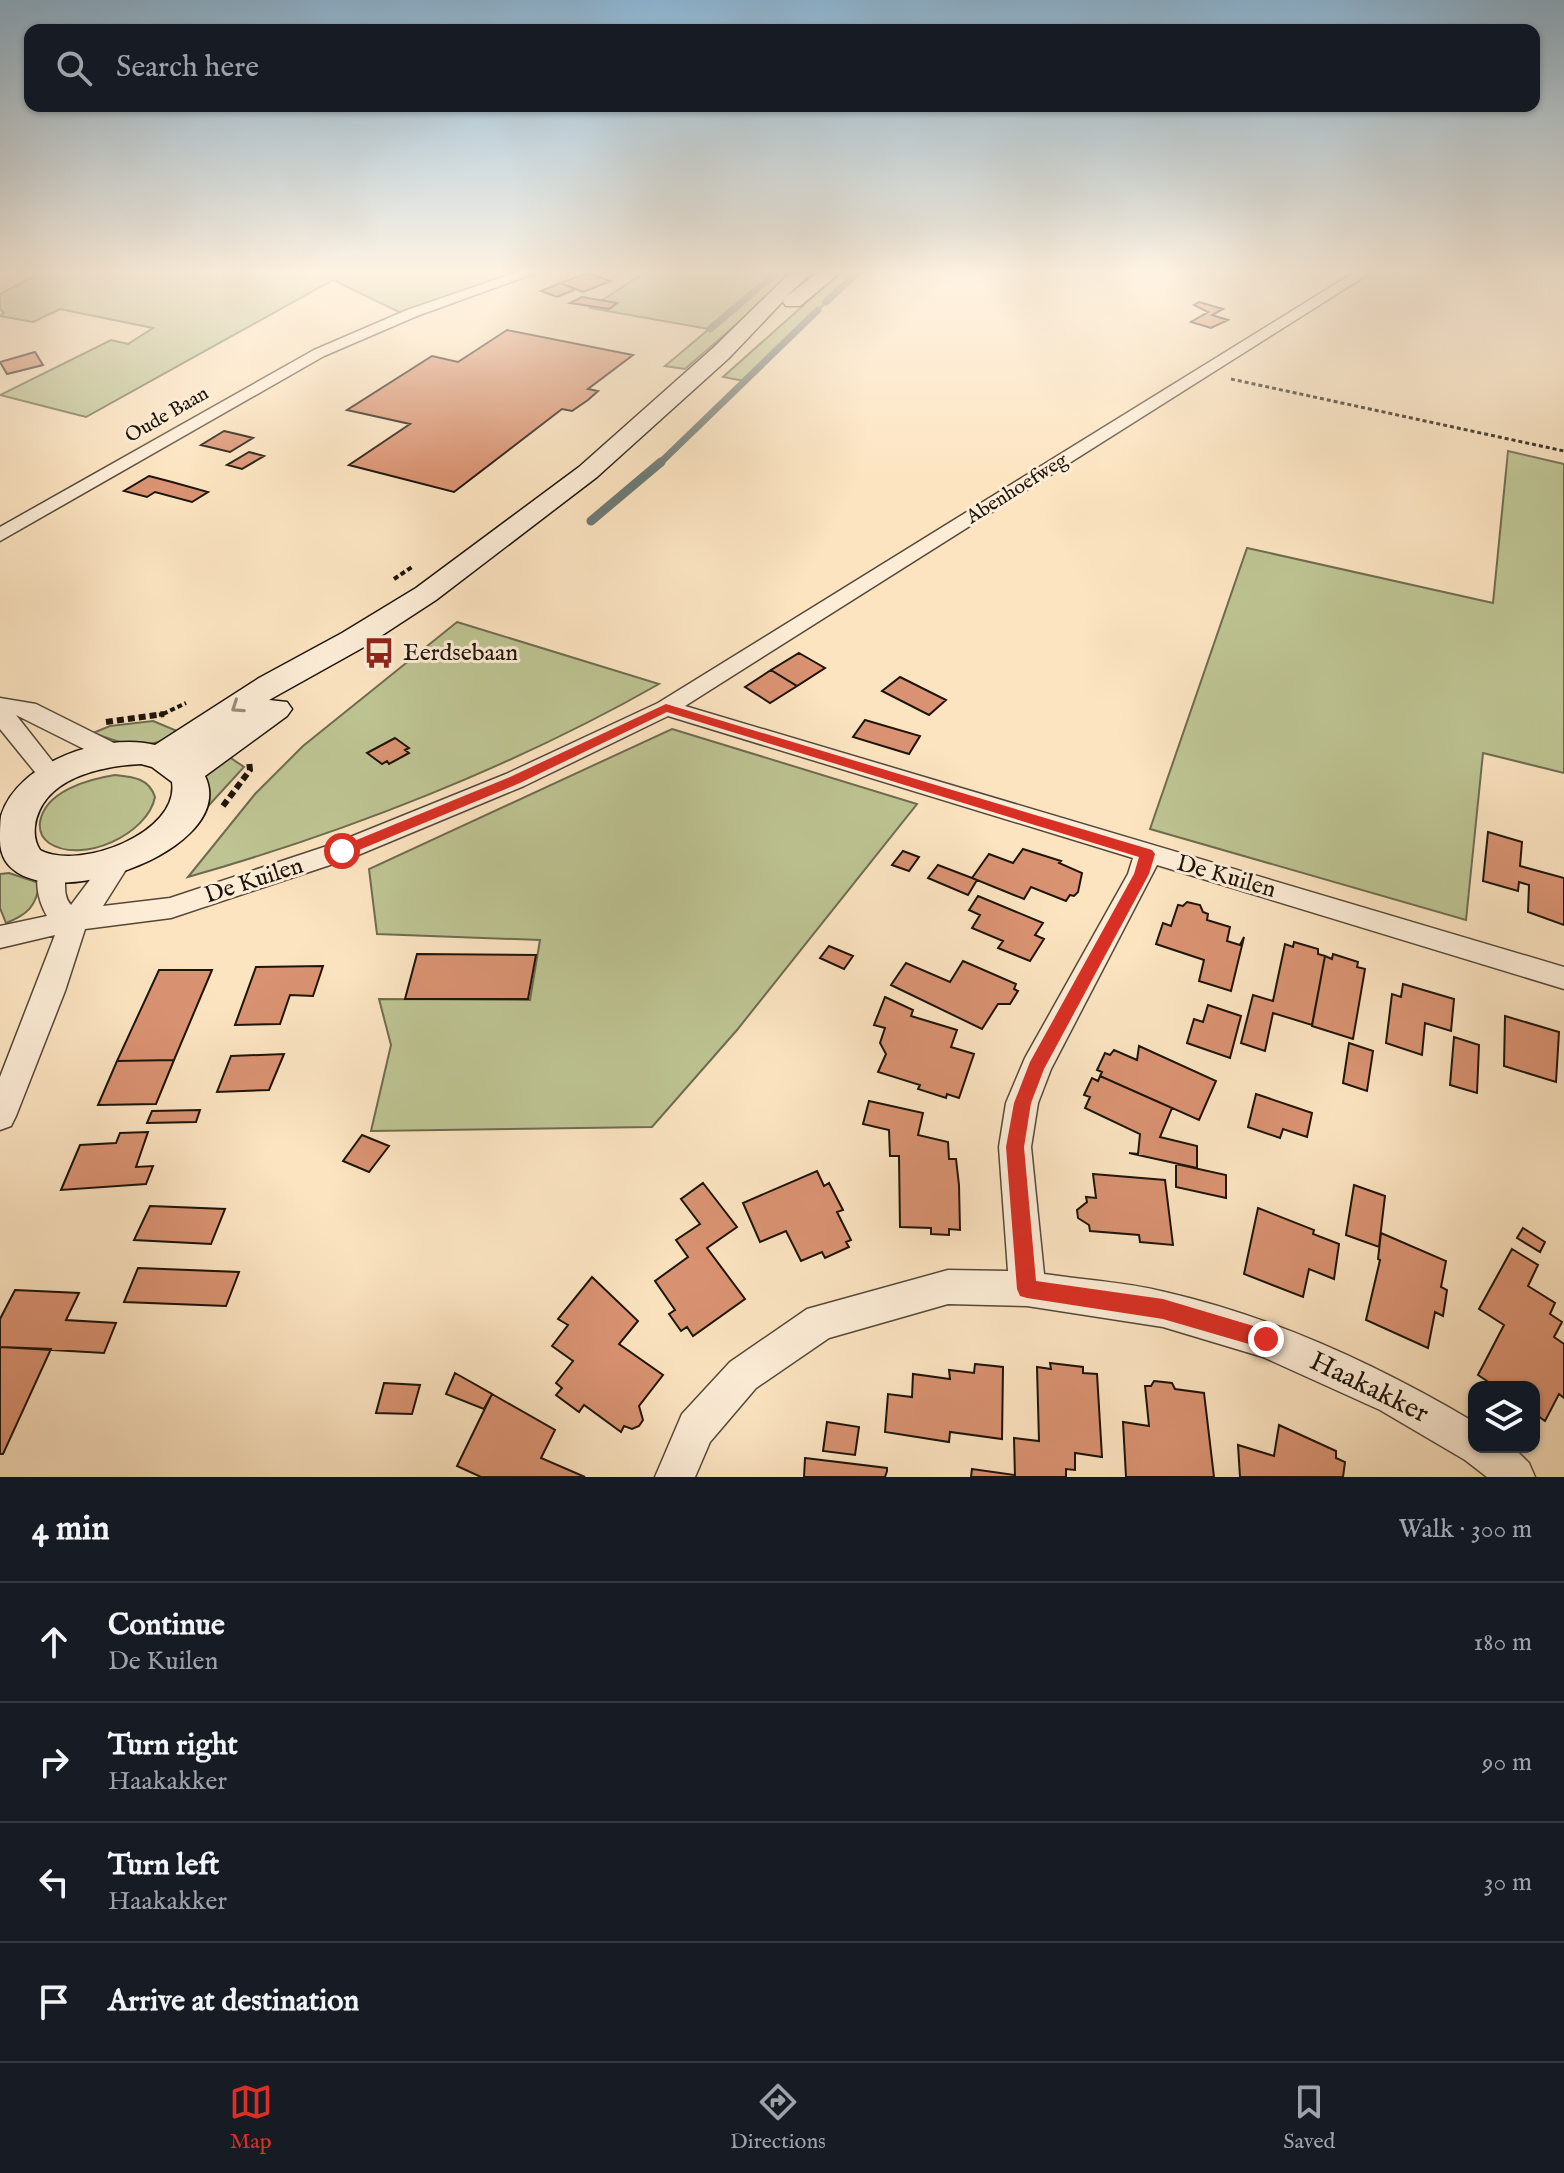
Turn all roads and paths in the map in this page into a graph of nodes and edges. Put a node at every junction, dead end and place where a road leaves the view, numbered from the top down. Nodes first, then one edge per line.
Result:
1 (352, 339) edge
2 (734, 339) edge
3 (741, 339) edge
4 (1258, 339) edge
5 (721, 353) junction
6 (1243, 381) dead end
7 (1564, 451) edge
8 (0, 535) edge
9 (418, 563) dead end
10 (393, 580) dead end
11 (198, 697) dead end
12 (2, 706) edge
13 (666, 708) junction
14 (163, 714) dead end
15 (115, 754) junction
16 (175, 764) junction
17 (52, 776) junction
18 (15, 850) edge
19 (1147, 854) junction
20 (119, 860) junction
21 (74, 920) junction
22 (0, 937) edge
23 (1564, 978) edge
24 (0, 1116) edge
25 (1027, 1289) junction
26 (1468, 1440) edge
27 (1489, 1453) edge
28 (675, 1477) edge
29 (1515, 1477) edge

1 - 8 street, Oude Baan
2 - 5 main road
3 - 5 main road
4 - 13 street, Abenhoefweg
5 - 16 main road
6 - 7 path
9 - 10 path
11 - 14 path
12 - 15 street
12 - 17 street
13 - 19 street, De Kuilen
13 - 21 street, De Kuilen
15 - 16 main road
15 - 17 main road
16 - 20 main road
17 - 18 main road
18 - 20 main road
18 - 21 street
19 - 23 street, De Kuilen
19 - 25 street
20 - 21 street
21 - 22 street, De Kuilen
21 - 24 street
25 - 26 street, Haakakker
25 - 28 street, Haakakker
27 - 29 street

